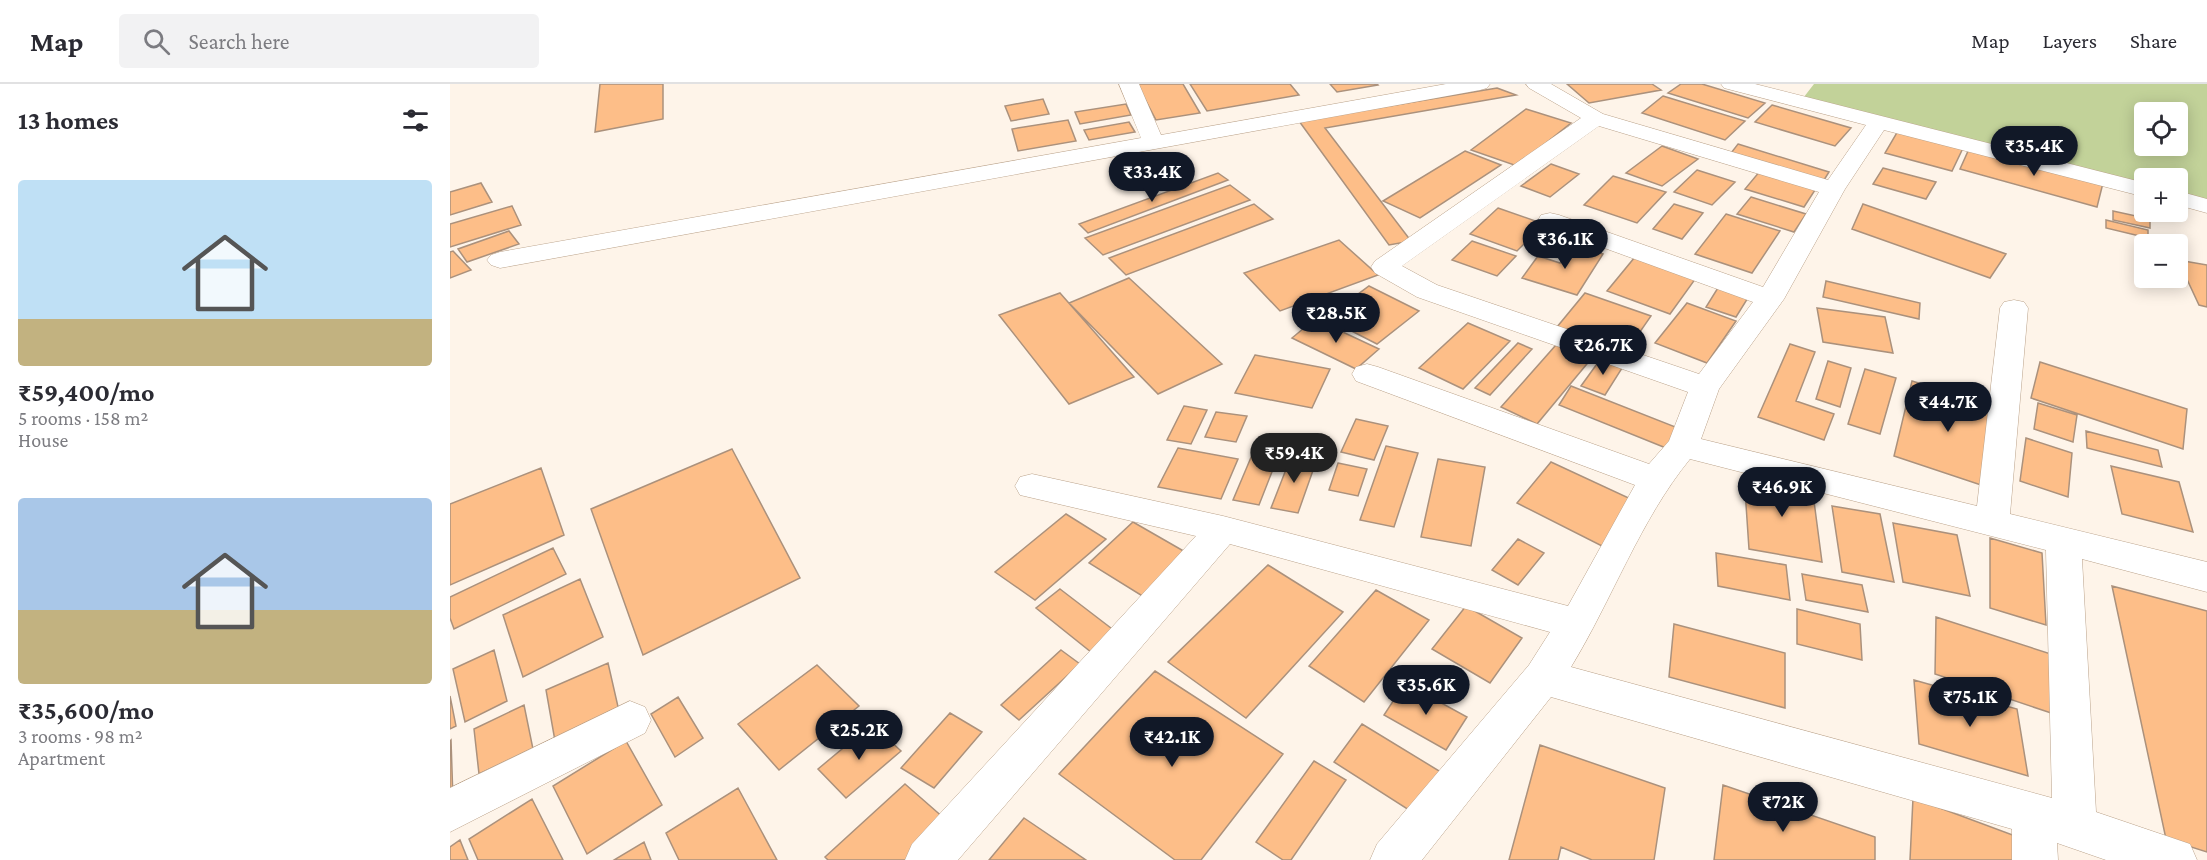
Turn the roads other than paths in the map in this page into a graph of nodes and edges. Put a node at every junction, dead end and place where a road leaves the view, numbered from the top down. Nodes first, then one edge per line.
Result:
1 (1129, 84) edge
2 (1480, 84) edge
3 (1536, 84) edge
4 (1731, 84) edge
5 (1781, 90) edge
6 (1596, 118) junction
7 (1879, 121) junction
8 (1153, 141) junction
9 (2134, 187) edge
10 (1833, 189) junction
11 (2188, 201) edge
12 (2207, 206) edge
13 (1550, 220) dead end
14 (500, 260) dead end
15 (1770, 299) junction
16 (2014, 308) dead end
17 (1367, 374) dead end
18 (1706, 387) junction
19 (1683, 446) junction
20 (1655, 479) junction
21 (1032, 486) dead end
22 (1992, 522) junction
23 (1223, 530) junction
24 (2063, 540) junction
25 (2207, 577) edge
26 (1576, 624) junction
27 (1543, 677) junction
28 (630, 720) dead end
29 (450, 811) edge
30 (2034, 813) junction
31 (2074, 829) junction
32 (928, 860) edge
33 (1393, 860) edge
34 (2035, 860) edge
35 (2174, 860) edge

1 - 8 street
2 - 8 street
3 - 6 street
4 - 5 street
5 - 7 street
6 - 10 street
6 - 18 street
7 - 9 street
7 - 10 street
8 - 14 street
10 - 15 street
11 - 12 street
13 - 15 street
15 - 18 street
16 - 22 street
17 - 20 street
18 - 19 street
19 - 20 street
19 - 22 street
20 - 26 street
21 - 23 street
22 - 24 street
23 - 26 street
23 - 32 street
24 - 25 street
24 - 31 street
26 - 27 street
27 - 30 street
27 - 33 street
28 - 29 street
30 - 31 street
30 - 34 street
31 - 35 street

